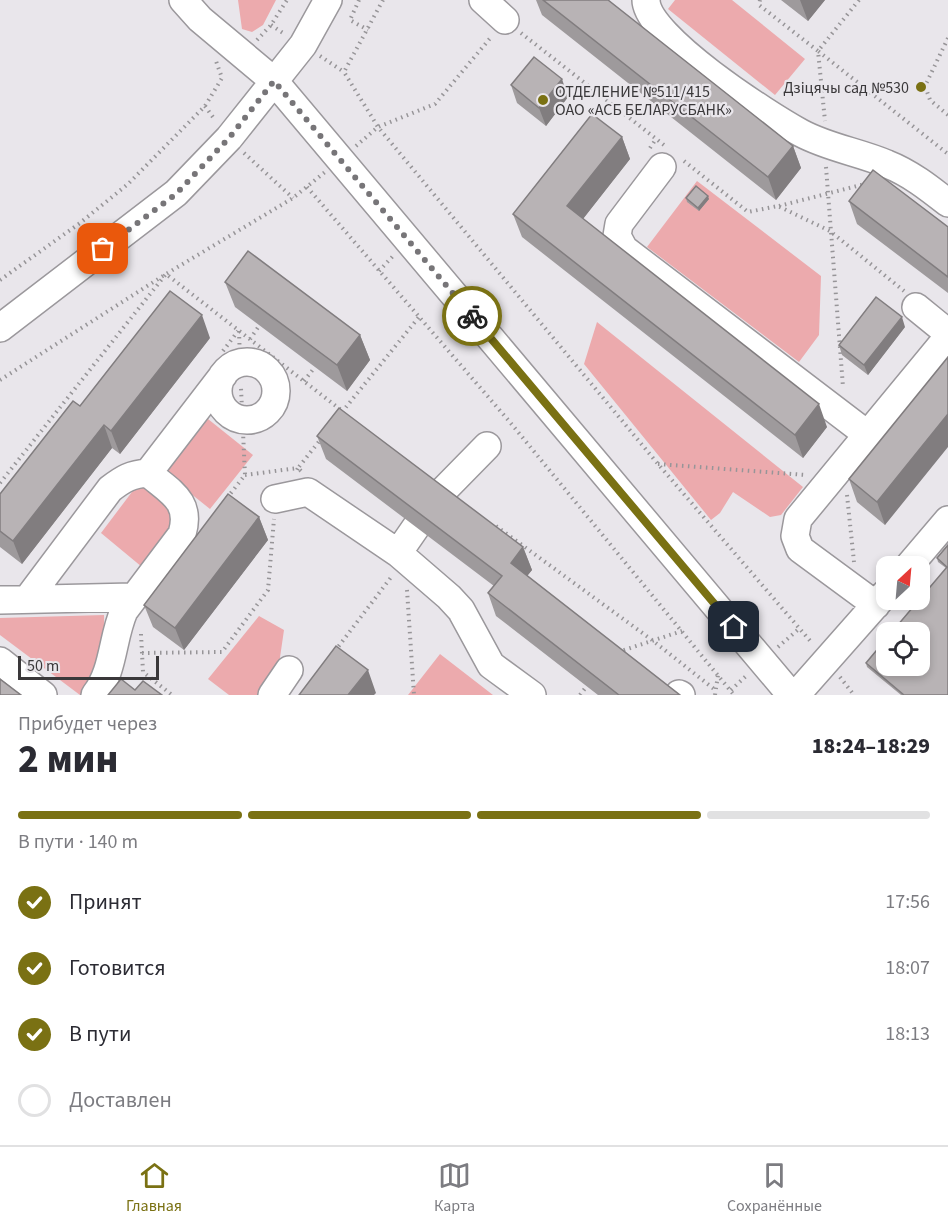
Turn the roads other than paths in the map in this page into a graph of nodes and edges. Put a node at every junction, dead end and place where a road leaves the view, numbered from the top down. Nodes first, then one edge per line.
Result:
1 (183, 0) edge
2 (307, 0) edge
3 (328, 0) edge
4 (483, 0) edge
5 (646, 0) edge
6 (505, 20) road end
7 (274, 81) junction
8 (668, 156) road end
9 (948, 203) edge
10 (916, 307) road end
11 (0, 328) edge
12 (948, 335) edge
13 (226, 372) dead end
14 (868, 435) junction
15 (487, 446) dead end
16 (148, 473) junction
17 (436, 498) edge
18 (275, 499) road end
19 (948, 520) edge
20 (416, 527) edge
21 (401, 556) junction
22 (917, 556) edge
23 (876, 596) edge
24 (29, 597) junction
25 (134, 597) junction
26 (0, 600) edge
27 (876, 605) edge
28 (0, 661) edge
29 (289, 670) dead end
30 (43, 695) edge
31 (95, 695) edge
32 (272, 695) edge
33 (532, 695) edge
34 (791, 695) edge
35 (796, 695) edge

1 - 7 street
2 - 7 street
3 - 7 street
4 - 6 street
5 - 9 street
7 - 11 street
7 - 34 street
8 - 14 street
10 - 12 street
12 - 14 street
13 - 16 street
14 - 23 street
15 - 17 street
16 - 24 street
16 - 25 street
18 - 21 street
19 - 22 street
20 - 21 street
21 - 33 street
24 - 25 street
24 - 26 street
25 - 31 street
27 - 35 street
28 - 30 street
29 - 32 street

